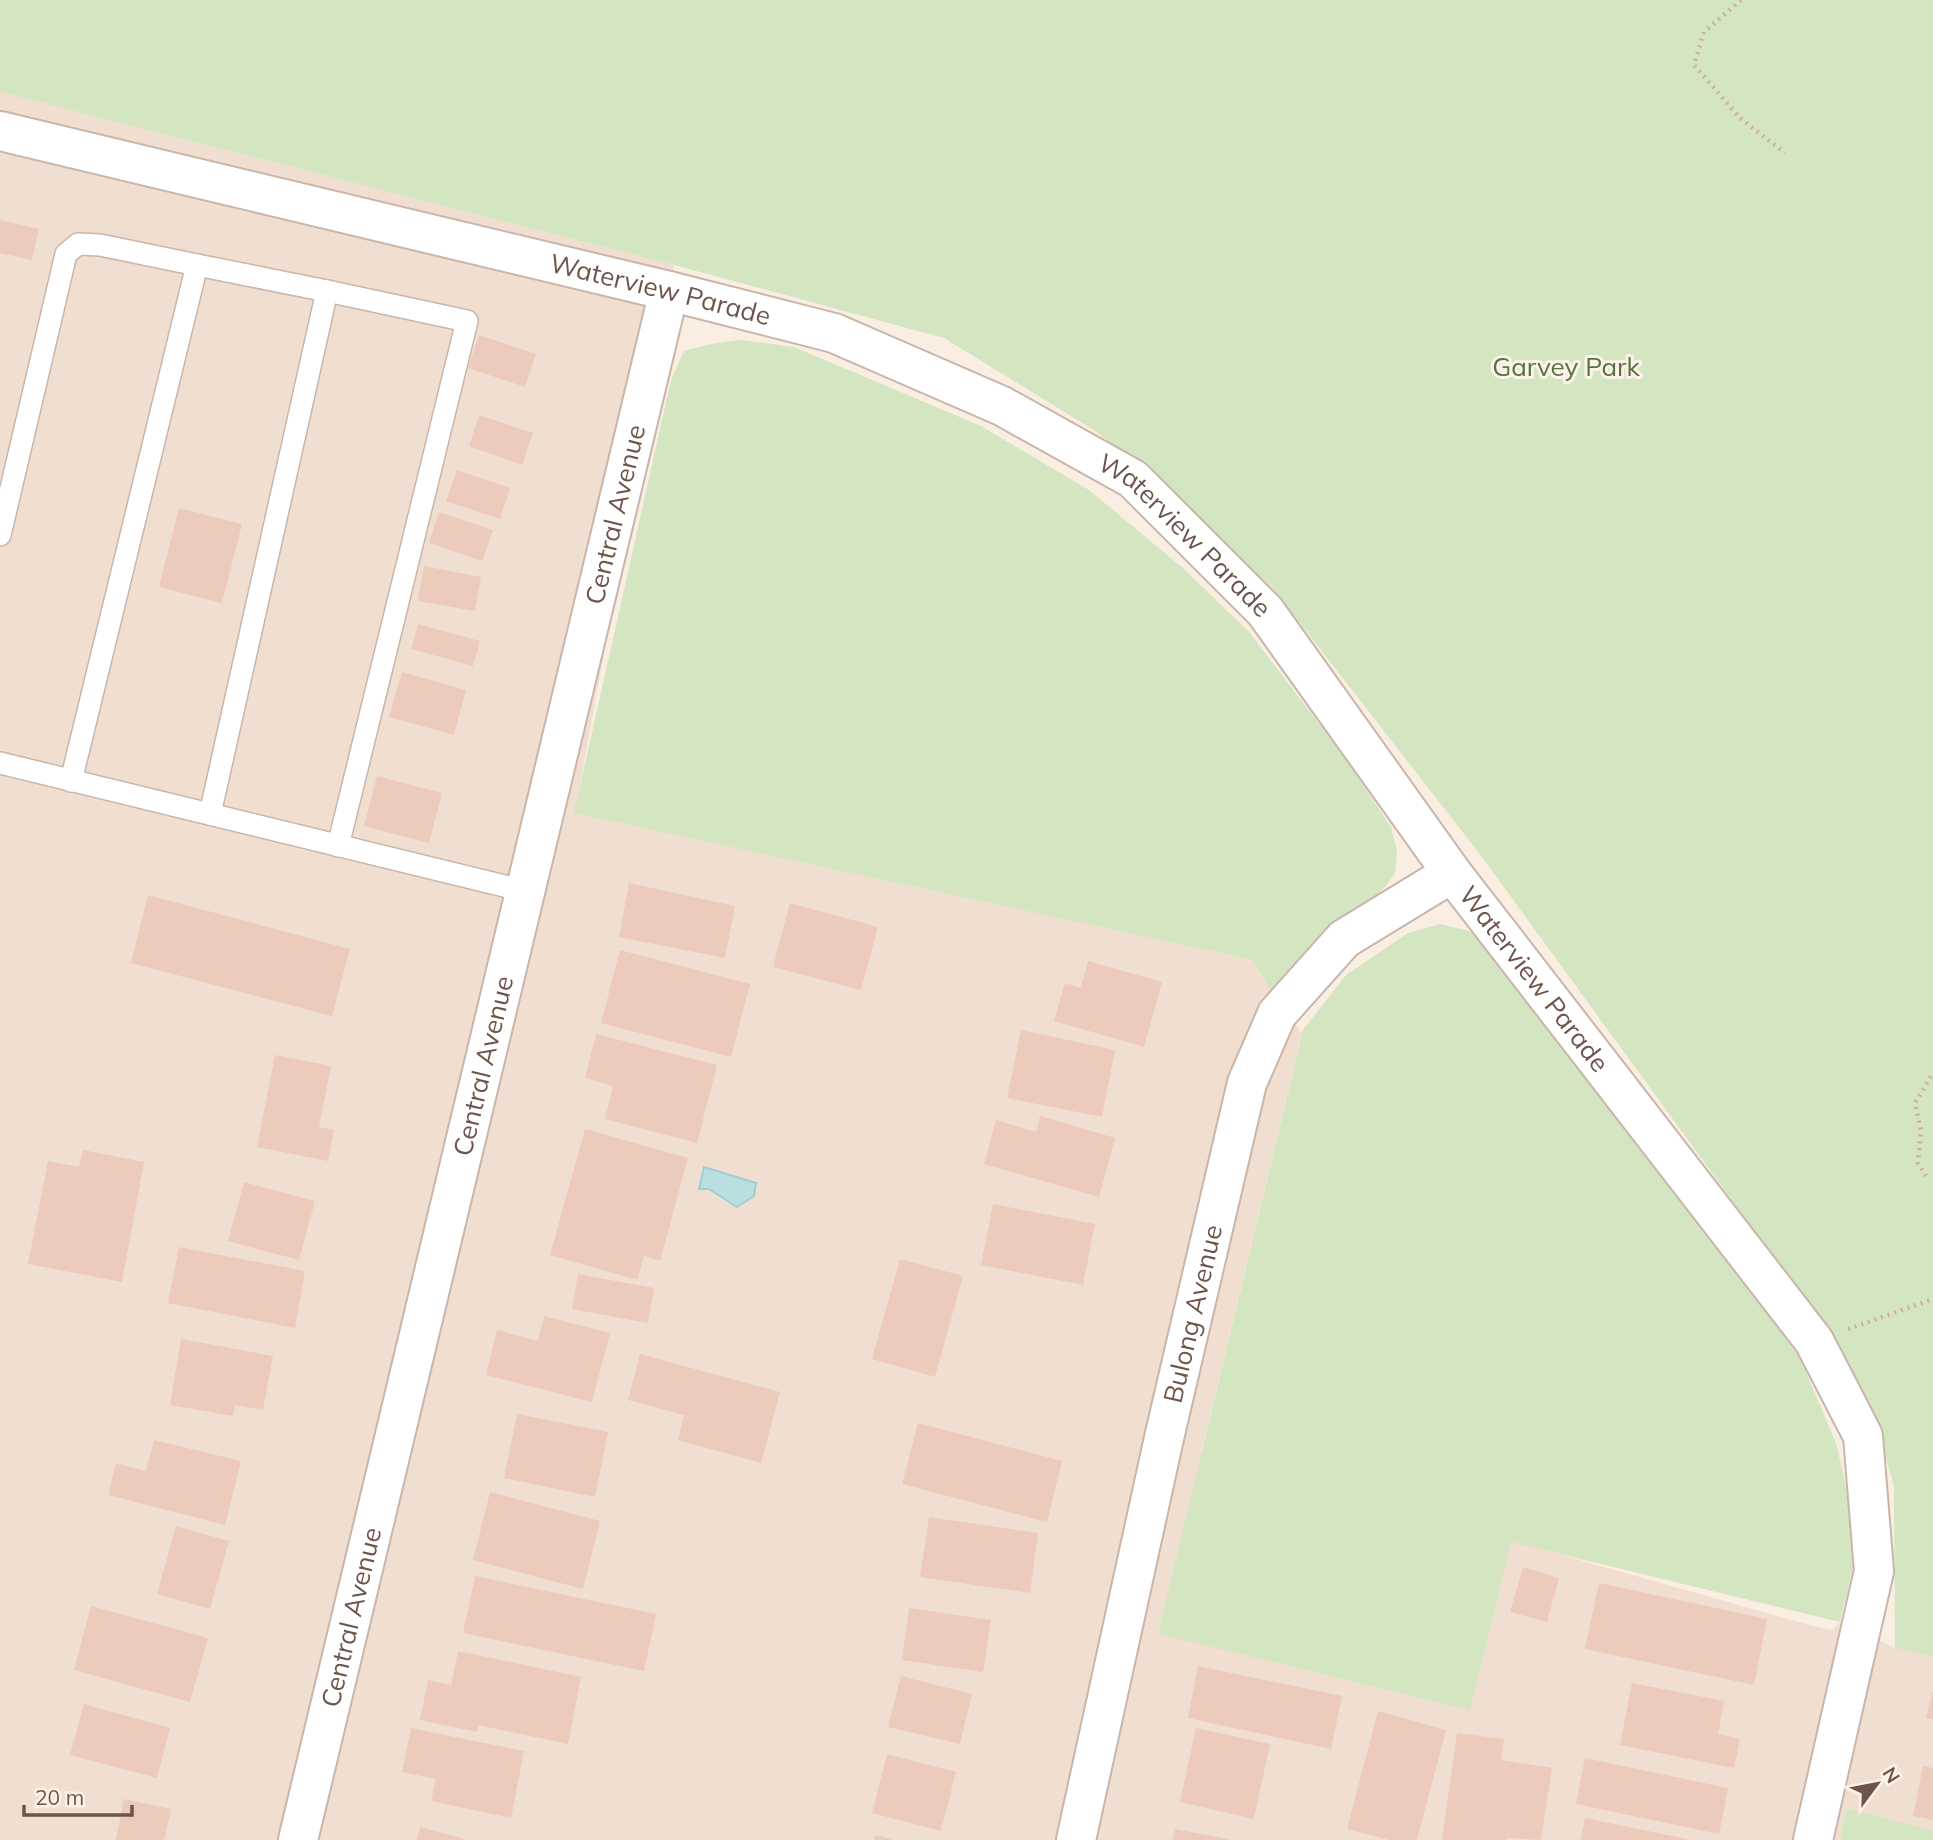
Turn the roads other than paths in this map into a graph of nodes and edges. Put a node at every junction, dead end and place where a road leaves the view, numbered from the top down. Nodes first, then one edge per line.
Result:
1 (0, 131) edge
2 (197, 265) junction
3 (327, 291) junction
4 (669, 291) junction
5 (0, 535) edge
6 (0, 764) edge
7 (71, 781) junction
8 (210, 814) junction
9 (338, 846) junction
10 (1452, 873) junction
11 (525, 891) junction
12 (298, 1840) edge
13 (1076, 1840) edge
14 (1812, 1840) edge

1 - 4 street, Waterview Parade
2 - 3 lane
2 - 5 lane
2 - 7 lane
3 - 8 lane
3 - 9 lane
4 - 10 street, Waterview Parade
4 - 11 street, Central Avenue
6 - 7 lane
7 - 8 lane
8 - 9 lane
9 - 11 lane
10 - 13 street, Bulong Avenue
10 - 14 street, Waterview Parade
11 - 12 street, Central Avenue

